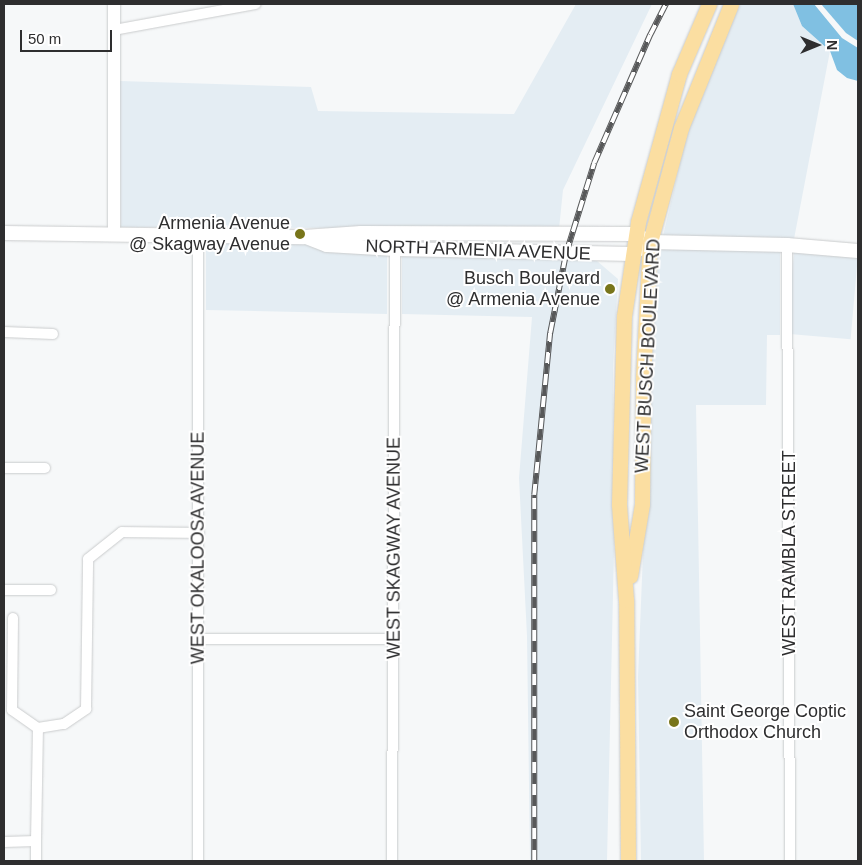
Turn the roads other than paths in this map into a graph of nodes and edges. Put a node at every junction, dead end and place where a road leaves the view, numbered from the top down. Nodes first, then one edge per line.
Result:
1 (114, 4) edge
2 (256, 4) edge
3 (709, 4) edge
4 (731, 4) edge
5 (114, 30) junction
6 (4, 233) edge
7 (114, 233) junction
8 (395, 234) junction
9 (635, 234) junction
10 (198, 235) junction
11 (304, 237) junction
12 (650, 242) junction
13 (787, 245) junction
14 (395, 249) junction
15 (858, 251) edge
16 (631, 254) junction
17 (4, 332) edge
18 (52, 334) dead end
19 (4, 468) edge
20 (45, 468) dead end
21 (199, 533) junction
22 (4, 590) edge
23 (51, 590) dead end
24 (626, 600) junction
25 (13, 618) dead end
26 (197, 639) junction
27 (394, 639) junction
28 (38, 728) junction
29 (36, 841) junction
30 (4, 842) edge
31 (36, 861) edge
32 (198, 861) edge
33 (392, 861) edge
34 (628, 861) edge
35 (790, 861) edge

1 - 5 street
2 - 5 street
3 - 9 main road, WEST BUSCH BOULEVARD
4 - 12 main road, WEST BUSCH BOULEVARD
5 - 7 street
6 - 7 main road, NORTH ARMENIA AVENUE
7 - 10 main road, NORTH ARMENIA AVENUE
8 - 9 main road, NORTH ARMENIA AVENUE
8 - 11 main road, NORTH ARMENIA AVENUE
8 - 14 street, WEST SKAGWAY AVENUE
9 - 12 main road, NORTH ARMENIA AVENUE
9 - 16 main road, WEST BUSCH BOULEVARD
10 - 11 main road, NORTH ARMENIA AVENUE
10 - 21 street, WEST OKALOOSA AVENUE
11 - 14 main road, NORTH ARMENIA AVENUE
12 - 13 main road, NORTH ARMENIA AVENUE
12 - 16 main road
12 - 24 main road, WEST BUSCH BOULEVARD
13 - 15 main road, NORTH ARMENIA AVENUE
13 - 35 street, WEST RAMBLA STREET
14 - 16 main road, NORTH ARMENIA AVENUE
14 - 27 street, WEST SKAGWAY AVENUE
16 - 24 main road, WEST BUSCH BOULEVARD
17 - 18 street
19 - 20 street
21 - 26 street, WEST OKALOOSA AVENUE
21 - 28 street
22 - 23 street
24 - 34 main road, WEST BUSCH BOULEVARD
25 - 28 street
26 - 27 street
26 - 32 street, WEST OKALOOSA AVENUE
27 - 33 street, WEST SKAGWAY AVENUE
28 - 29 street
29 - 30 street
29 - 31 street

